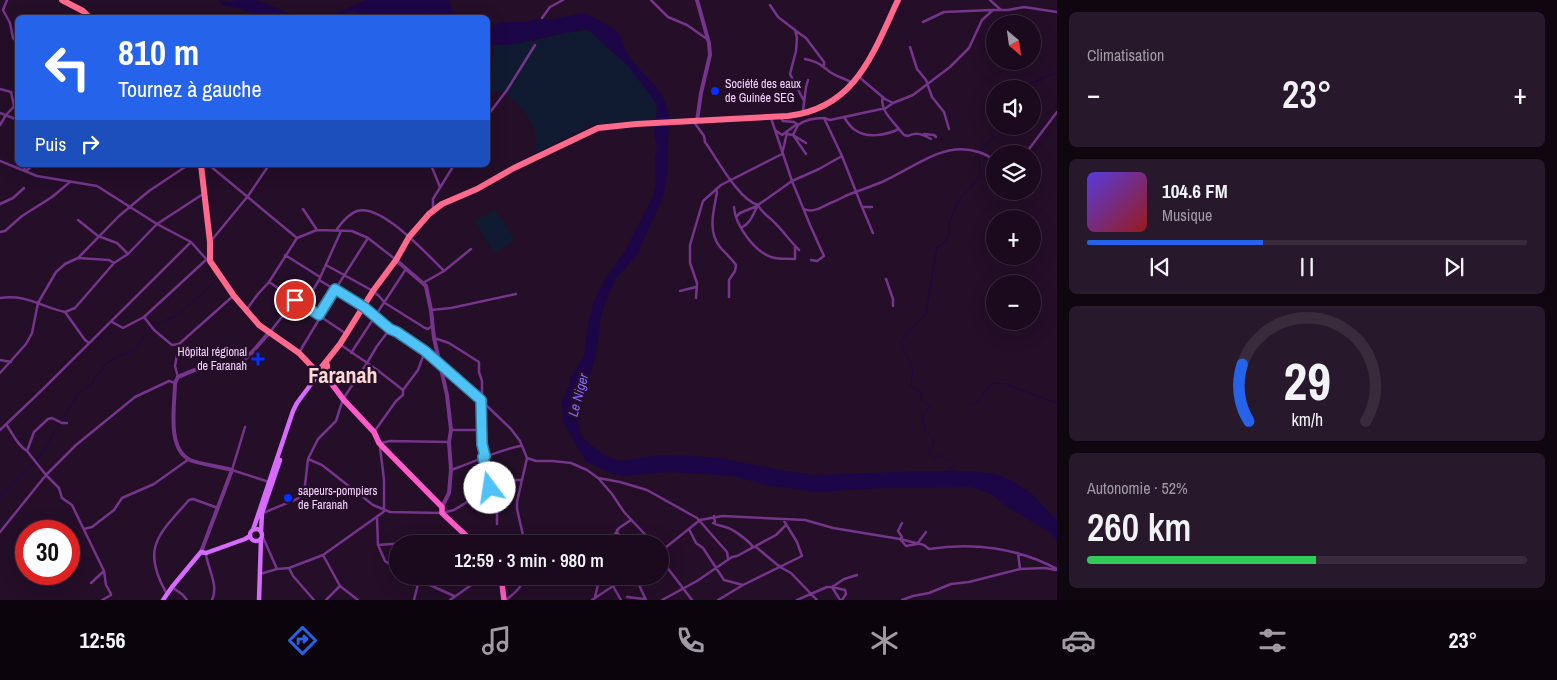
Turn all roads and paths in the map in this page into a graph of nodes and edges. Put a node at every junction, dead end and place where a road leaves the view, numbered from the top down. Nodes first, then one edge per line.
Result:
1 (7, 0) edge
2 (62, 0) edge
3 (562, 0) edge
4 (651, 0) edge
5 (697, 0) edge
6 (898, 0) edge
7 (990, 0) edge
8 (554, 2) edge
9 (770, 5) dead end
10 (994, 10) junction
11 (1001, 10) junction
12 (1057, 12) edge
13 (87, 15) edge
14 (542, 18) dead end
15 (923, 22) dead end
16 (795, 30) junction
17 (707, 39) junction
18 (15, 40) edge
19 (535, 45) dead end
20 (910, 47) dead end
21 (805, 58) dead end
22 (824, 65) junction
23 (859, 77) junction
24 (808, 80) dead end
25 (853, 84) junction
26 (928, 84) junction
27 (0, 89) edge
28 (883, 97) junction
29 (804, 101) junction
30 (893, 103) junction
31 (14, 106) joint
32 (884, 109) junction
33 (490, 112) edge
34 (1057, 112) edge
35 (0, 113) edge
36 (802, 113) junction
37 (6, 115) junction
38 (770, 117) junction
39 (781, 117) junction
40 (844, 117) junction
41 (824, 118) junction
42 (15, 119) edge
43 (695, 121) junction
44 (797, 124) junction
45 (0, 125) edge
46 (899, 129) junction
47 (949, 129) dead end
48 (775, 130) junction
49 (787, 134) junction
50 (923, 134) junction
51 (793, 135) junction
52 (936, 137) dead end
53 (931, 139) dead end
54 (806, 143) dead end
55 (1032, 145) edge
56 (782, 154) junction
57 (806, 154) dead end
58 (842, 156) junction
59 (986, 156) edge
60 (0, 161) edge
61 (24, 167) edge
62 (30, 167) edge
63 (185, 167) edge
64 (201, 167) edge
65 (212, 167) edge
66 (268, 167) edge
67 (432, 167) edge
68 (453, 167) edge
69 (25, 171) junction
70 (731, 180) junction
71 (792, 181) junction
72 (70, 182) junction
73 (24, 188) dead end
74 (440, 188) junction
75 (716, 189) junction
76 (855, 192) junction
77 (204, 193) junction
78 (248, 196) junction
79 (0, 204) edge
80 (758, 205) junction
81 (130, 207) junction
82 (734, 207) dead end
83 (862, 207) junction
84 (872, 207) dead end
85 (303, 208) dead end
86 (803, 208) junction
87 (434, 210) junction
88 (735, 218) junction
89 (78, 220) dead end
90 (157, 224) junction
91 (741, 228) junction
92 (337, 229) junction
93 (317, 230) junction
94 (0, 231) edge
95 (341, 231) junction
96 (873, 233) dead end
97 (98, 236) junction
98 (409, 237) junction
99 (297, 238) junction
100 (368, 238) junction
101 (191, 242) junction
102 (210, 242) junction
103 (795, 246) junction
104 (471, 249) dead end
105 (799, 250) dead end
106 (128, 254) junction
107 (286, 255) junction
108 (209, 256) junction
109 (78, 258) junction
110 (396, 260) junction
111 (811, 260) dead end
112 (114, 263) junction
113 (326, 265) junction
114 (406, 268) junction
115 (444, 271) junction
116 (345, 275) junction
117 (319, 278) junction
118 (886, 279) dead end
119 (270, 282) junction
120 (423, 283) junction
121 (696, 287) junction
122 (335, 289) junction
123 (680, 291) dead end
124 (372, 292) junction
125 (516, 294) dead end
126 (234, 296) junction
127 (729, 296) dead end
128 (0, 298) edge
129 (696, 298) dead end
130 (295, 300) junction
131 (38, 303) junction
132 (385, 303) junction
133 (304, 305) junction
134 (893, 306) dead end
135 (364, 307) junction
136 (247, 310) junction
137 (431, 310) junction
138 (66, 312) junction
139 (320, 315) junction
140 (144, 317) junction
141 (376, 317) junction
142 (112, 322) junction
143 (433, 326) junction
144 (390, 329) junction
145 (270, 332) junction
146 (346, 334) junction
147 (434, 338) junction
148 (89, 343) junction
149 (179, 344) junction
150 (340, 344) junction
151 (425, 351) junction
152 (299, 353) junction
153 (351, 353) junction
154 (0, 360) edge
155 (11, 362) junction
156 (311, 363) junction
157 (368, 363) junction
158 (441, 366) junction
159 (323, 371) junction
160 (0, 373) edge
161 (178, 377) junction
162 (175, 383) junction
163 (403, 390) junction
164 (343, 399) junction
165 (481, 400) junction
166 (66, 423) dead end
167 (6, 424) junction
168 (245, 427) dead end
169 (0, 430) edge
170 (451, 430) junction
171 (482, 430) junction
172 (374, 432) junction
173 (449, 442) junction
174 (379, 443) junction
175 (521, 446) junction
176 (27, 451) junction
177 (484, 457) junction
178 (527, 458) junction
179 (190, 459) junction
180 (308, 459) junction
181 (232, 470) junction
182 (451, 470) junction
183 (46, 475) junction
184 (598, 478) junction
185 (521, 480) junction
186 (271, 483) junction
187 (490, 488) junction
188 (218, 508) junction
189 (384, 510) junction
190 (442, 510) junction
191 (261, 513) junction
192 (714, 516) junction
193 (377, 518) junction
194 (783, 519) junction
195 (631, 520) junction
196 (700, 520) junction
197 (902, 523) dead end
198 (497, 524) dead end
199 (714, 524) junction
200 (786, 525) junction
201 (706, 527) junction
202 (84, 529) junction
203 (688, 529) junction
204 (253, 530) junction
205 (617, 530) junction
206 (0, 532) edge
207 (926, 532) dead end
208 (261, 535) junction
209 (466, 535) edge
210 (523, 535) edge
211 (614, 535) edge
212 (618, 535) edge
213 (645, 535) edge
214 (253, 539) junction
215 (900, 539) junction
216 (389, 544) edge
217 (917, 544) junction
218 (378, 545) junction
219 (669, 545) edge
220 (754, 547) junction
221 (260, 548) junction
222 (203, 553) junction
223 (1018, 553) junction
224 (323, 555) junction
225 (728, 559) junction
226 (389, 564) edge
227 (780, 567) junction
228 (289, 568) junction
229 (716, 568) junction
230 (1020, 568) junction
231 (277, 569) junction
232 (1057, 570) edge
233 (104, 571) junction
234 (669, 571) edge
235 (260, 574) junction
236 (857, 575) dead end
237 (91, 583) dead end
238 (418, 585) edge
239 (433, 585) edge
240 (470, 585) edge
241 (502, 585) edge
242 (521, 585) edge
243 (598, 585) edge
244 (639, 585) edge
245 (743, 585) junction
246 (340, 586) junction
247 (613, 586) joint
248 (172, 587) junction
249 (832, 587) junction
250 (682, 589) junction
251 (167, 594) junction
252 (812, 595) junction
253 (454, 596) junction
254 (595, 597) junction
255 (627, 597) dead end
256 (260, 599) edge
257 (102, 600) edge
258 (163, 600) edge
259 (187, 600) edge
260 (212, 600) edge
261 (314, 600) edge
262 (326, 600) edge
263 (358, 600) edge
264 (414, 600) edge
265 (450, 600) edge
266 (505, 600) edge
267 (592, 600) edge
268 (621, 600) edge
269 (646, 600) edge
270 (662, 600) edge
271 (692, 600) edge
272 (718, 600) edge
273 (799, 600) edge
274 (817, 600) edge
275 (841, 600) edge
276 (902, 600) edge

1 - 18 street
2 - 13 highway
3 - 8 street
4 - 17 street
5 - 17 street
6 - 23 highway
7 - 11 street
8 - 14 street
9 - 16 street
10 - 11 street
10 - 15 street
10 - 26 street
11 - 12 street
16 - 22 street
16 - 29 street
17 - 43 street
19 - 33 street
20 - 26 street
21 - 22 street
22 - 25 street
23 - 25 highway
23 - 28 street
24 - 29 street
25 - 36 highway
26 - 30 street
26 - 47 street
27 - 31 street
28 - 30 street
28 - 32 street
29 - 36 street
30 - 32 street
31 - 37 street
32 - 40 street
32 - 46 street
34 - 55 street
35 - 37 street
36 - 39 highway
37 - 42 street
37 - 45 street
38 - 39 highway
38 - 43 highway
38 - 48 street
39 - 44 street
40 - 41 street
40 - 46 street
41 - 44 street
41 - 58 street
43 - 70 street
43 - 87 highway
44 - 49 street
44 - 51 street
46 - 50 street
48 - 49 street
48 - 56 street
49 - 51 street
49 - 56 street
50 - 52 street
50 - 53 street
51 - 54 street
51 - 57 street
56 - 70 street
56 - 71 street
58 - 71 street
58 - 76 street
59 - 76 street
60 - 69 street
61 - 69 street
62 - 69 street
63 - 81 street
64 - 77 highway
65 - 78 street
66 - 78 street
67 - 74 street
68 - 74 street
69 - 72 street
70 - 75 street
70 - 80 street
71 - 80 street
71 - 86 street
72 - 81 street
72 - 94 street
73 - 79 street
74 - 87 street
75 - 121 street
75 - 127 street
76 - 83 street
76 - 86 street
77 - 90 street
77 - 102 highway
78 - 99 street
78 - 102 street
80 - 88 street
80 - 91 street
80 - 103 street
81 - 90 street
81 - 97 street
82 - 88 street
83 - 84 street
83 - 96 street
85 - 93 street
86 - 111 street
87 - 98 highway
88 - 91 street
89 - 97 street
90 - 101 street
90 - 106 street
91 - 103 street
92 - 93 street
92 - 95 street
92 - 98 street
93 - 99 street
95 - 100 street
95 - 113 street
97 - 106 street
97 - 109 street
98 - 110 highway
98 - 115 street
99 - 107 street
100 - 110 street
100 - 116 street
101 - 108 street
101 - 142 street
102 - 108 highway
103 - 105 street
104 - 115 street
106 - 112 street
107 - 117 street
107 - 119 street
108 - 126 highway
108 - 140 street
109 - 112 street
109 - 131 street
110 - 114 street
110 - 124 highway
112 - 138 street
113 - 116 street
113 - 117 street
114 - 120 street
114 - 132 street
115 - 120 street
116 - 122 street
116 - 124 street
117 - 122 street
117 - 133 street
118 - 134 street
119 - 130 street
119 - 136 street
120 - 137 street
121 - 123 street
121 - 129 street
122 - 135 street
122 - 139 street
124 - 132 street
124 - 135 highway
125 - 137 street
126 - 136 highway
126 - 149 street
128 - 131 street
130 - 133 street
130 - 145 street
131 - 138 street
131 - 155 street
132 - 141 street
132 - 143 street
133 - 139 street
135 - 141 street
135 - 146 highway
136 - 145 highway
137 - 143 street
138 - 148 street
139 - 146 street
139 - 152 street
140 - 142 street
140 - 149 street
141 - 144 street
141 - 153 street
142 - 148 street
143 - 147 street
144 - 151 street
144 - 157 street
145 - 152 highway
145 - 161 street
146 - 150 highway
147 - 158 street
147 - 165 street
148 - 167 street
149 - 161 street
150 - 153 street
150 - 159 highway
151 - 158 street
151 - 163 street
152 - 156 highway
153 - 157 street
154 - 155 street
155 - 160 street
156 - 159 highway
156 - 159 highway
157 - 163 street
157 - 164 street
158 - 165 street
158 - 170 street
159 - 164 main road
159 - 186 main road
161 - 162 street
162 - 179 street
162 - 183 street
163 - 172 street
164 - 172 main road
164 - 180 street
165 - 171 street
165 - 175 street
166 - 176 street
167 - 169 street
167 - 176 street
168 - 181 street
170 - 171 street
170 - 173 street
171 - 177 street
172 - 174 main road
173 - 174 street
173 - 182 street
174 - 189 street
174 - 190 main road
175 - 177 street
175 - 178 street
176 - 183 street
177 - 182 street
177 - 187 street
178 - 184 street
178 - 185 street
179 - 181 street
179 - 202 street
180 - 189 street
180 - 191 street
181 - 186 street
181 - 188 street
182 - 190 street
183 - 202 street
183 - 206 street
184 - 195 street
184 - 196 street
185 - 187 street
185 - 210 street
186 - 191 main road
187 - 190 street
187 - 198 street
188 - 222 street
188 - 251 street
189 - 190 street
189 - 193 street
190 - 209 main road
191 - 204 main road
191 - 208 main road
192 - 194 street
192 - 196 street
192 - 199 street
193 - 218 street
193 - 224 street
194 - 200 street
194 - 215 street
195 - 205 street
195 - 213 street
196 - 201 street
196 - 203 street
197 - 215 street
199 - 201 street
199 - 220 street
200 - 220 street
200 - 227 street
201 - 225 street
202 - 233 street
203 - 219 street
203 - 229 street
204 - 208 main road
204 - 214 main road
205 - 211 street
205 - 212 street
207 - 217 street
208 - 214 main road
208 - 221 main road
208 - 231 street
214 - 221 main road
214 - 222 main road
215 - 217 street
216 - 218 street
217 - 223 street
218 - 226 street
220 - 225 street
220 - 227 street
221 - 235 main road
222 - 248 main road
222 - 260 street
223 - 230 street
223 - 232 street
224 - 228 street
224 - 246 street
225 - 229 street
227 - 245 street
227 - 252 street
228 - 231 street
228 - 261 street
229 - 245 street
229 - 250 street
230 - 232 street
230 - 276 street
231 - 235 street
233 - 237 street
233 - 257 street
234 - 250 street
235 - 256 main road
236 - 249 street
238 - 264 street
239 - 253 street
240 - 253 street
241 - 266 main road
242 - 266 street
243 - 254 street
244 - 269 street
245 - 272 street
246 - 262 street
246 - 263 street
247 - 254 street
247 - 268 street
248 - 251 main road
248 - 259 street
249 - 252 street
249 - 275 street
249 - 275 street
250 - 270 street
250 - 271 street
251 - 258 main road
252 - 273 street
252 - 274 street
253 - 265 street
254 - 267 street
255 - 269 street

